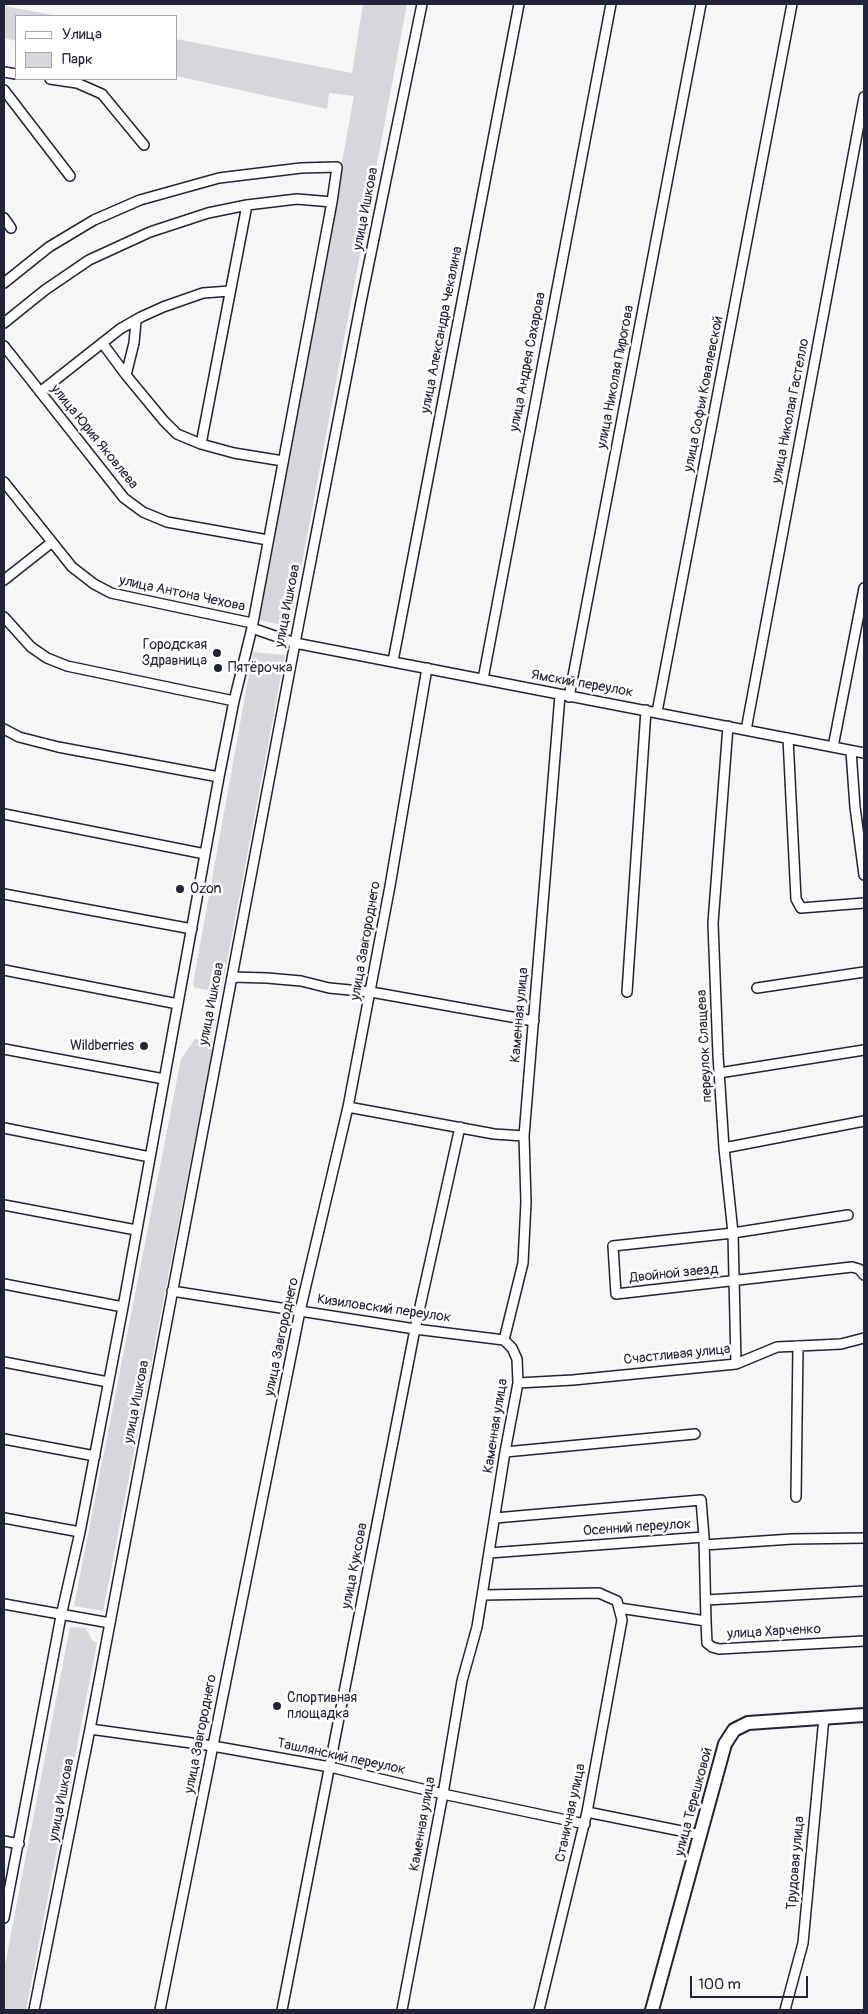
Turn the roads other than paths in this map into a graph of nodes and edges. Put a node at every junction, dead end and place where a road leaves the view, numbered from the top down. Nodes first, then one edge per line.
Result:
1 (422, 4) edge
2 (519, 4) edge
3 (610, 4) edge
4 (701, 4) edge
5 (792, 4) edge
6 (57, 80) edge
7 (4, 90) edge
8 (864, 97) edge
9 (144, 145) dead end
10 (70, 176) dead end
11 (332, 202) junction
12 (247, 205) junction
13 (4, 218) edge
14 (11, 228) dead end
15 (4, 283) edge
16 (230, 291) junction
17 (136, 320) junction
18 (4, 323) edge
19 (103, 344) junction
20 (4, 346) edge
21 (126, 375) junction
22 (40, 392) junction
23 (201, 444) junction
24 (283, 461) junction
25 (4, 482) edge
26 (268, 540) junction
27 (51, 543) junction
28 (4, 580) edge
29 (864, 588) edge
30 (4, 617) edge
31 (252, 626) junction
32 (295, 643) junction
33 (394, 661) junction
34 (427, 668) junction
35 (483, 679) junction
36 (565, 696) junction
37 (234, 701) junction
38 (646, 710) junction
39 (658, 712) junction
40 (728, 726) junction
41 (4, 729) edge
42 (746, 730) junction
43 (788, 738) junction
44 (834, 747) junction
45 (851, 751) junction
46 (864, 753) edge
47 (219, 777) junction
48 (4, 814) edge
49 (205, 854) junction
50 (864, 875) edge
51 (4, 894) edge
52 (864, 903) edge
53 (192, 929) junction
54 (4, 970) edge
55 (864, 972) edge
56 (232, 977) junction
57 (757, 988) dead end
58 (371, 992) junction
59 (627, 992) dead end
60 (178, 1004) junction
61 (534, 1021) junction
62 (4, 1049) edge
63 (864, 1050) edge
64 (720, 1073) junction
65 (164, 1079) junction
66 (348, 1107) junction
67 (864, 1121) edge
68 (460, 1127) junction
69 (4, 1128) edge
70 (524, 1136) junction
71 (724, 1148) junction
72 (150, 1157) junction
73 (4, 1205) edge
74 (848, 1215) dead end
75 (136, 1230) junction
76 (733, 1233) junction
77 (864, 1275) edge
78 (735, 1281) junction
79 (4, 1284) edge
80 (172, 1291) junction
81 (123, 1307) junction
82 (300, 1311) junction
83 (415, 1329) junction
84 (864, 1338) edge
85 (504, 1340) junction
86 (798, 1346) junction
87 (4, 1362) edge
88 (736, 1364) junction
89 (108, 1382) junction
90 (518, 1383) junction
91 (695, 1434) dead end
92 (4, 1439) edge
93 (505, 1452) junction
94 (95, 1456) junction
95 (796, 1496) dead end
96 (4, 1518) edge
97 (495, 1518) junction
98 (80, 1532) junction
99 (864, 1538) edge
100 (704, 1541) junction
101 (489, 1553) junction
102 (864, 1591) edge
103 (482, 1596) junction
104 (706, 1600) junction
105 (4, 1604) edge
106 (619, 1608) junction
107 (60, 1616) junction
108 (706, 1621) junction
109 (110, 1623) junction
110 (864, 1641) edge
111 (864, 1715) edge
112 (824, 1717) junction
113 (90, 1729) junction
114 (213, 1746) junction
115 (330, 1766) junction
116 (443, 1794) junction
117 (587, 1812) junction
118 (584, 1824) junction
119 (701, 1835) junction
120 (4, 1841) edge
121 (19, 1844) junction
122 (4, 1918) edge
123 (34, 2010) edge
124 (160, 2010) edge
125 (282, 2010) edge
126 (402, 2010) edge
127 (539, 2010) edge
128 (652, 2010) edge
129 (785, 2010) edge

1 - 32 street, улица Ишкова
2 - 33 street, улица Александра Чекалина
3 - 35 street, улица Андрея Сахарова
4 - 36 street, улица Николая Пирогова
5 - 39 street, улица Софьи Ковалевской
6 - 9 street
7 - 10 street
8 - 42 street, улица Николая Гастелло
11 - 12 street
11 - 15 street
11 - 24 street
12 - 16 street
12 - 18 street
13 - 14 street
16 - 17 street
16 - 23 street
17 - 19 street
17 - 21 street
19 - 21 street
19 - 22 street
20 - 22 street, улица Юрия Яковлева
21 - 23 street
22 - 26 street, улица Юрия Яковлева
23 - 24 street
24 - 26 street
25 - 27 street, улица Антона Чехова
26 - 31 street
27 - 28 street
27 - 31 street, улица Антона Чехова
29 - 44 street
30 - 37 street
31 - 32 street, улица Антона Чехова
31 - 37 street
32 - 33 street, Ямский переулок
32 - 56 street, улица Ишкова
33 - 34 street, Ямский переулок
34 - 35 street, Ямский переулок
34 - 58 street, улица Завгороднего
35 - 36 street, Ямский переулок
36 - 38 street, Ямский переулок
36 - 61 street, Каменная улица
37 - 47 street
38 - 39 street, Ямский переулок
38 - 59 street
39 - 40 street, Ямский переулок
40 - 42 street, Ямский переулок
40 - 64 street, переулок Слащева
41 - 47 street
42 - 43 street, Ямский переулок
43 - 44 street, Ямский переулок
43 - 52 street
44 - 45 street, Ямский переулок
45 - 46 street, Ямский переулок
45 - 50 street
47 - 49 street
48 - 49 street
49 - 53 street
51 - 53 street
53 - 60 street
54 - 60 street
55 - 57 street
56 - 58 street
56 - 80 street, улица Ишкова
58 - 61 street
58 - 66 street, улица Завгороднего
60 - 65 street
61 - 70 street, Каменная улица
62 - 65 street
63 - 64 street
64 - 71 street, переулок Слащева
65 - 72 street
66 - 68 street
66 - 82 street, улица Завгороднего
67 - 71 street
68 - 70 street
68 - 83 street, улица Куксова
69 - 72 street
70 - 85 street, Каменная улица
71 - 76 street, переулок Слащева
72 - 75 street
73 - 75 street
74 - 76 street, Двойной заезд
75 - 81 street
76 - 78 street, переулок Слащева
76 - 78 street, Двойной заезд
77 - 78 street, Двойной заезд
78 - 88 street, переулок Слащева
79 - 81 street
80 - 82 street, Кизиловский переулок
80 - 109 street, улица Ишкова
81 - 89 street
82 - 83 street, Кизиловский переулок
82 - 114 street, улица Завгороднего
83 - 85 street, Кизиловский переулок
83 - 115 street, улица Куксова
84 - 86 street, Счастливая улица
85 - 90 street, Каменная улица
86 - 88 street, Счастливая улица
86 - 95 street
87 - 89 street
88 - 90 street, Счастливая улица
89 - 94 street
90 - 93 street, Каменная улица
91 - 93 street
92 - 94 street
93 - 97 street, Каменная улица
94 - 98 street
96 - 98 street
97 - 100 street
97 - 101 street, Каменная улица
98 - 107 street
99 - 100 street
100 - 101 street, Осенний переулок
100 - 104 street, Осенний переулок
101 - 103 street, Каменная улица
102 - 104 street
103 - 106 street
103 - 116 street, Каменная улица
104 - 108 street, Осенний переулок
105 - 107 street
106 - 108 street
106 - 117 street, Станичная улица
107 - 109 street
107 - 121 street
108 - 110 street, улица Харченко
109 - 113 street, улица Ишкова
111 - 112 street, улица Терешковой
112 - 119 street, улица Терешковой
112 - 129 street, Трудовая улица
113 - 114 street, Ташлянский переулок
113 - 123 street, улица Ишкова
114 - 115 street, Ташлянский переулок
114 - 124 street, улица Завгороднего
115 - 116 street, Ташлянский переулок
115 - 125 street, улица Куксова
116 - 118 street, Ташлянский переулок
116 - 126 street, Каменная улица
117 - 118 street, Станичная улица
117 - 119 street
118 - 127 street, Станичная улица
119 - 128 street, улица Терешковой
120 - 121 street
121 - 122 street

